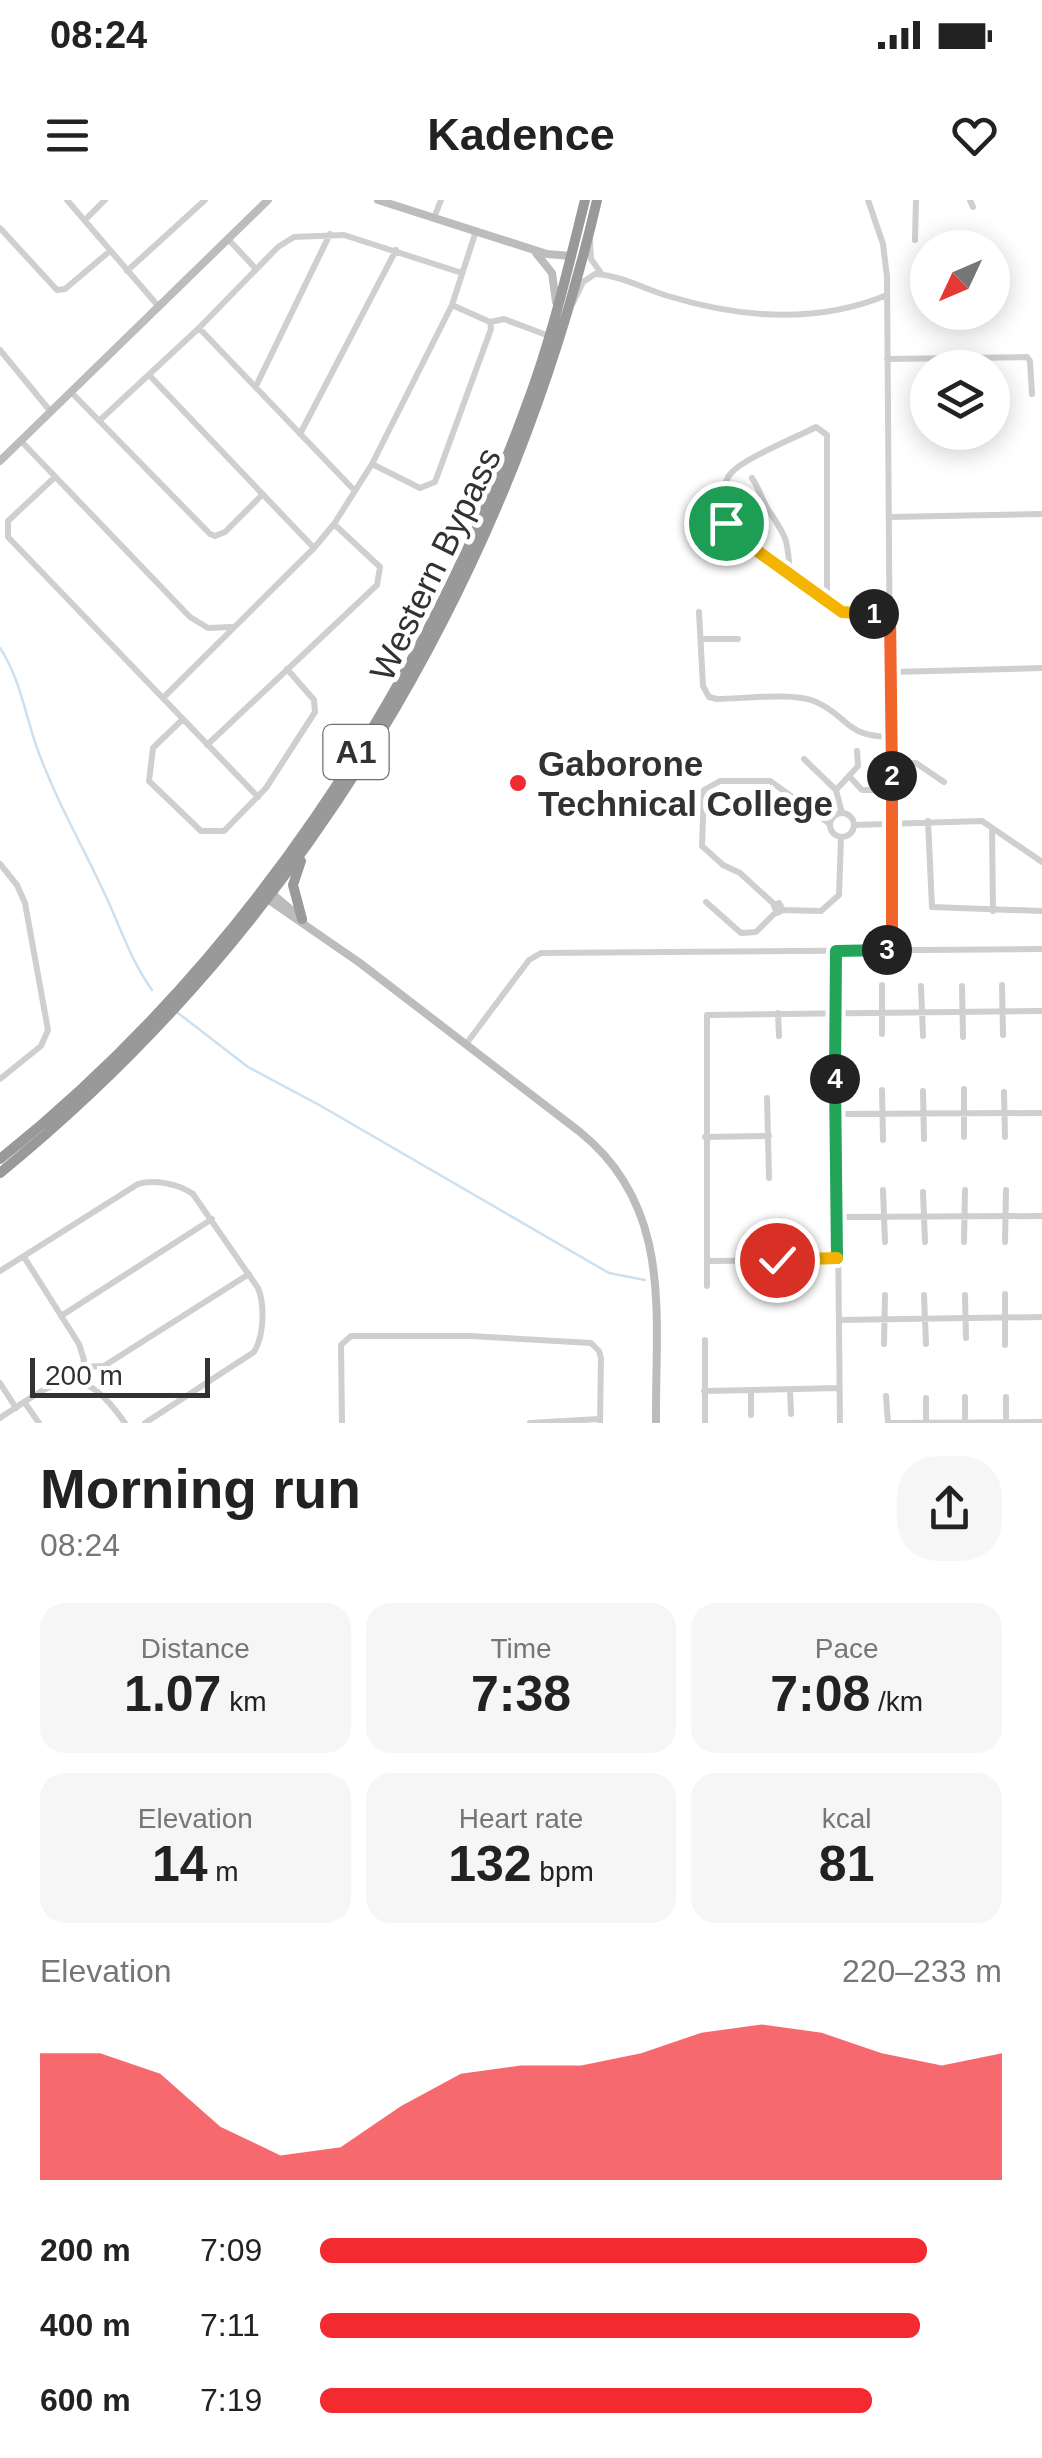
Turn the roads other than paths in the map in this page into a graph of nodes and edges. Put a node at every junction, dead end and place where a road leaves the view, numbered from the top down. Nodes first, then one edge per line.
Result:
1 (68, 200) edge
2 (106, 200) edge
3 (204, 200) edge
4 (272, 200) edge
5 (378, 200) edge
6 (440, 200) edge
7 (868, 200) edge
8 (916, 200) edge
9 (593, 201) edge
10 (434, 218) junction
11 (84, 220) junction
12 (0, 228) edge
13 (915, 230) edge
14 (476, 231) junction
15 (330, 234) junction
16 (230, 240) junction
17 (527, 247) junction
18 (396, 250) junction
19 (110, 251) junction
20 (571, 256) junction
21 (256, 269) junction
22 (127, 270) junction
23 (462, 274) junction
24 (602, 274) junction
25 (887, 295) junction
26 (452, 305) junction
27 (160, 308) junction
28 (562, 314) junction
29 (490, 322) junction
30 (200, 328) junction
31 (549, 336) junction
32 (0, 350) edge
33 (887, 358) junction
34 (150, 376) junction
35 (256, 386) junction
36 (72, 393) junction
37 (1032, 394) dead end
38 (51, 412) junction
39 (100, 421) junction
40 (300, 434) junction
41 (21, 441) junction
42 (0, 461) edge
43 (372, 464) junction
44 (55, 477) junction
45 (752, 478) dead end
46 (355, 492) junction
47 (263, 494) junction
48 (1042, 514) edge
49 (890, 517) junction
50 (334, 524) junction
51 (314, 548) junction
52 (790, 574) junction
53 (826, 600) junction
54 (699, 612) dead end
55 (890, 614) junction
56 (231, 627) junction
57 (701, 639) junction
58 (738, 639) dead end
59 (1042, 668) edge
60 (287, 669) junction
61 (892, 672) junction
62 (164, 697) junction
63 (183, 719) junction
64 (892, 738) junction
65 (207, 745) junction
66 (857, 751) dead end
67 (804, 759) dead end
68 (892, 764) junction
69 (849, 776) junction
70 (944, 782) dead end
71 (836, 790) junction
72 (881, 790) dead end
73 (258, 797) junction
74 (842, 812) junction
75 (327, 816) junction
76 (928, 822) junction
77 (830, 824) junction
78 (892, 824) junction
79 (854, 825) junction
80 (992, 827) junction
81 (841, 837) junction
82 (1042, 862) edge
83 (0, 864) edge
84 (266, 893) junction
85 (706, 902) dead end
86 (778, 909) junction
87 (993, 911) junction
88 (1042, 911) edge
89 (302, 919) junction
90 (312, 930) junction
91 (1042, 949) edge
92 (892, 950) junction
93 (836, 951) junction
94 (882, 985) dead end
95 (1002, 985) dead end
96 (921, 986) dead end
97 (962, 986) dead end
98 (963, 1010) junction
99 (1002, 1010) junction
100 (834, 1011) junction
101 (922, 1011) junction
102 (1042, 1011) edge
103 (778, 1012) junction
104 (881, 1012) junction
105 (882, 1034) dead end
106 (1003, 1034) dead end
107 (779, 1036) dead end
108 (923, 1036) dead end
109 (963, 1037) dead end
110 (466, 1044) junction
111 (0, 1080) edge
112 (964, 1089) dead end
113 (882, 1090) dead end
114 (923, 1091) dead end
115 (1004, 1092) dead end
116 (767, 1098) dead end
117 (1004, 1112) junction
118 (964, 1113) junction
119 (1042, 1113) edge
120 (836, 1114) junction
121 (924, 1114) junction
122 (882, 1115) junction
123 (705, 1136) junction
124 (769, 1136) junction
125 (964, 1137) dead end
126 (1004, 1137) dead end
127 (924, 1139) dead end
128 (883, 1140) dead end
129 (0, 1159) edge
130 (0, 1173) edge
131 (769, 1178) dead end
132 (883, 1190) dead end
133 (965, 1190) dead end
134 (1006, 1190) dead end
135 (924, 1192) dead end
136 (924, 1216) junction
137 (964, 1216) junction
138 (1006, 1216) junction
139 (1042, 1216) edge
140 (837, 1217) junction
141 (884, 1217) junction
142 (212, 1219) junction
143 (776, 1229) dead end
144 (885, 1242) dead end
145 (925, 1242) dead end
146 (964, 1242) dead end
147 (1005, 1242) dead end
148 (24, 1257) junction
149 (777, 1260) junction
150 (837, 1260) junction
151 (707, 1261) junction
152 (0, 1271) edge
153 (249, 1274) junction
154 (707, 1286) dead end
155 (1005, 1294) dead end
156 (885, 1295) dead end
157 (924, 1295) dead end
158 (965, 1296) dead end
159 (62, 1316) junction
160 (1006, 1317) junction
161 (1042, 1317) edge
162 (926, 1318) junction
163 (966, 1318) junction
164 (839, 1320) junction
165 (884, 1320) junction
166 (966, 1338) dead end
167 (705, 1340) dead end
168 (884, 1344) dead end
169 (926, 1344) dead end
170 (1005, 1345) dead end
171 (83, 1368) junction
172 (80, 1380) junction
173 (0, 1383) edge
174 (839, 1388) junction
175 (790, 1390) junction
176 (704, 1391) junction
177 (750, 1391) junction
178 (886, 1396) dead end
179 (965, 1396) dead end
180 (1006, 1396) dead end
181 (926, 1398) dead end
182 (25, 1402) junction
183 (16, 1408) junction
184 (791, 1414) dead end
185 (751, 1415) dead end
186 (0, 1418) edge
187 (600, 1421) edge
188 (1006, 1421) edge
189 (926, 1422) edge
190 (965, 1422) edge
191 (1042, 1422) edge
192 (39, 1423) edge
193 (124, 1423) edge
194 (145, 1423) edge
195 (342, 1423) edge
196 (530, 1423) edge
197 (656, 1423) edge
198 (705, 1423) edge
199 (840, 1423) edge
200 (888, 1423) edge
201 (898, 1423) edge

1 - 11 street
2 - 11 street
3 - 22 street
4 - 16 street
5 - 10 street
6 - 10 street
7 - 25 street
8 - 13 street
9 - 20 highway, Western Bypass / A1
9 - 24 street
9 - 28 highway, Western Bypass / A1
10 - 14 street
11 - 19 street
12 - 19 street
14 - 17 street
14 - 23 street
15 - 18 street
15 - 21 street
15 - 35 street
16 - 21 street
16 - 27 street
17 - 20 street
17 - 28 street
18 - 23 street
18 - 40 street
19 - 22 street
20 - 28 highway, Western Bypass / A1
21 - 30 street
22 - 27 street
23 - 26 street
24 - 25 street
24 - 28 street
25 - 33 street
26 - 29 street
26 - 43 street
27 - 36 street
28 - 31 highway, Western Bypass / A1
28 - 75 highway, Western Bypass / A1
29 - 31 street
29 - 43 street
30 - 34 street
30 - 35 street
31 - 84 highway, Western Bypass / A1
32 - 38 street
33 - 37 street
33 - 49 street
34 - 39 street
34 - 47 street
35 - 40 street
36 - 38 street
36 - 39 street
38 - 41 street
39 - 47 street
40 - 46 street
41 - 42 street
41 - 44 street
43 - 46 street
44 - 56 street
44 - 62 street
45 - 52 street
46 - 50 street
47 - 51 street
48 - 49 street
49 - 55 street
50 - 51 street
50 - 60 street
51 - 56 street
52 - 53 street
52 - 53 street
53 - 55 street
54 - 57 street
55 - 61 street
56 - 62 street
57 - 58 street
57 - 64 street
59 - 61 street
60 - 65 street
60 - 73 street
61 - 64 street
62 - 63 street
63 - 65 street
63 - 73 street
64 - 68 street
65 - 73 street
66 - 69 street
67 - 71 street
68 - 70 street
68 - 78 street
69 - 71 street
69 - 72 street
71 - 74 street
74 - 77 street
74 - 79 street
75 - 84 highway, Western Bypass / A1
75 - 89 highway
76 - 78 street
76 - 80 street
76 - 87 street
77 - 81 street
77 - 86 street
78 - 79 street
78 - 92 street
79 - 81 street
80 - 82 street
80 - 87 street
81 - 86 street
83 - 111 street
84 - 89 street
84 - 90 street
84 - 129 highway, Western Bypass / A1
84 - 130 highway, Western Bypass / A1
85 - 86 street
87 - 88 street
89 - 90 street
90 - 110 street
91 - 92 street
92 - 93 street
93 - 100 street
93 - 110 street
94 - 104 street
95 - 99 street
96 - 101 street
97 - 98 street
98 - 99 street
98 - 101 street
98 - 109 street
99 - 102 street
99 - 106 street
100 - 103 street
100 - 104 street
100 - 120 street
101 - 104 street
101 - 108 street
103 - 107 street
103 - 123 street
104 - 105 street
110 - 197 street
112 - 118 street
113 - 122 street
114 - 121 street
115 - 117 street
116 - 124 street
117 - 118 street
117 - 119 street
117 - 126 street
118 - 121 street
118 - 125 street
120 - 122 street
120 - 140 street
121 - 122 street
121 - 127 street
122 - 128 street
123 - 124 street
123 - 151 street
124 - 131 street
132 - 141 street
133 - 137 street
134 - 138 street
135 - 136 street
136 - 137 street
136 - 141 street
136 - 145 street
137 - 138 street
137 - 146 street
138 - 139 street
138 - 147 street
140 - 141 street
140 - 150 street
141 - 144 street
142 - 148 street
142 - 153 street
142 - 159 street
143 - 149 street
148 - 152 street
148 - 159 street
149 - 150 street
149 - 151 street
150 - 164 street
151 - 154 street
153 - 171 street
153 - 194 street
155 - 160 street
156 - 165 street
157 - 162 street
158 - 163 street
159 - 171 street
160 - 161 street
160 - 163 street
160 - 170 street
162 - 163 street
162 - 165 street
162 - 169 street
163 - 166 street
164 - 165 street
164 - 174 street
165 - 168 street
167 - 176 street
171 - 172 street
172 - 182 street
172 - 193 street
173 - 183 street
174 - 175 street
174 - 199 street
175 - 177 street
175 - 184 street
176 - 177 street
176 - 198 street
177 - 185 street
178 - 200 street
179 - 190 street
180 - 188 street
181 - 189 street
182 - 183 street
182 - 192 street
183 - 186 street
187 - 195 street
187 - 196 street
188 - 190 street
188 - 191 street
189 - 190 street
189 - 201 street
200 - 201 street

